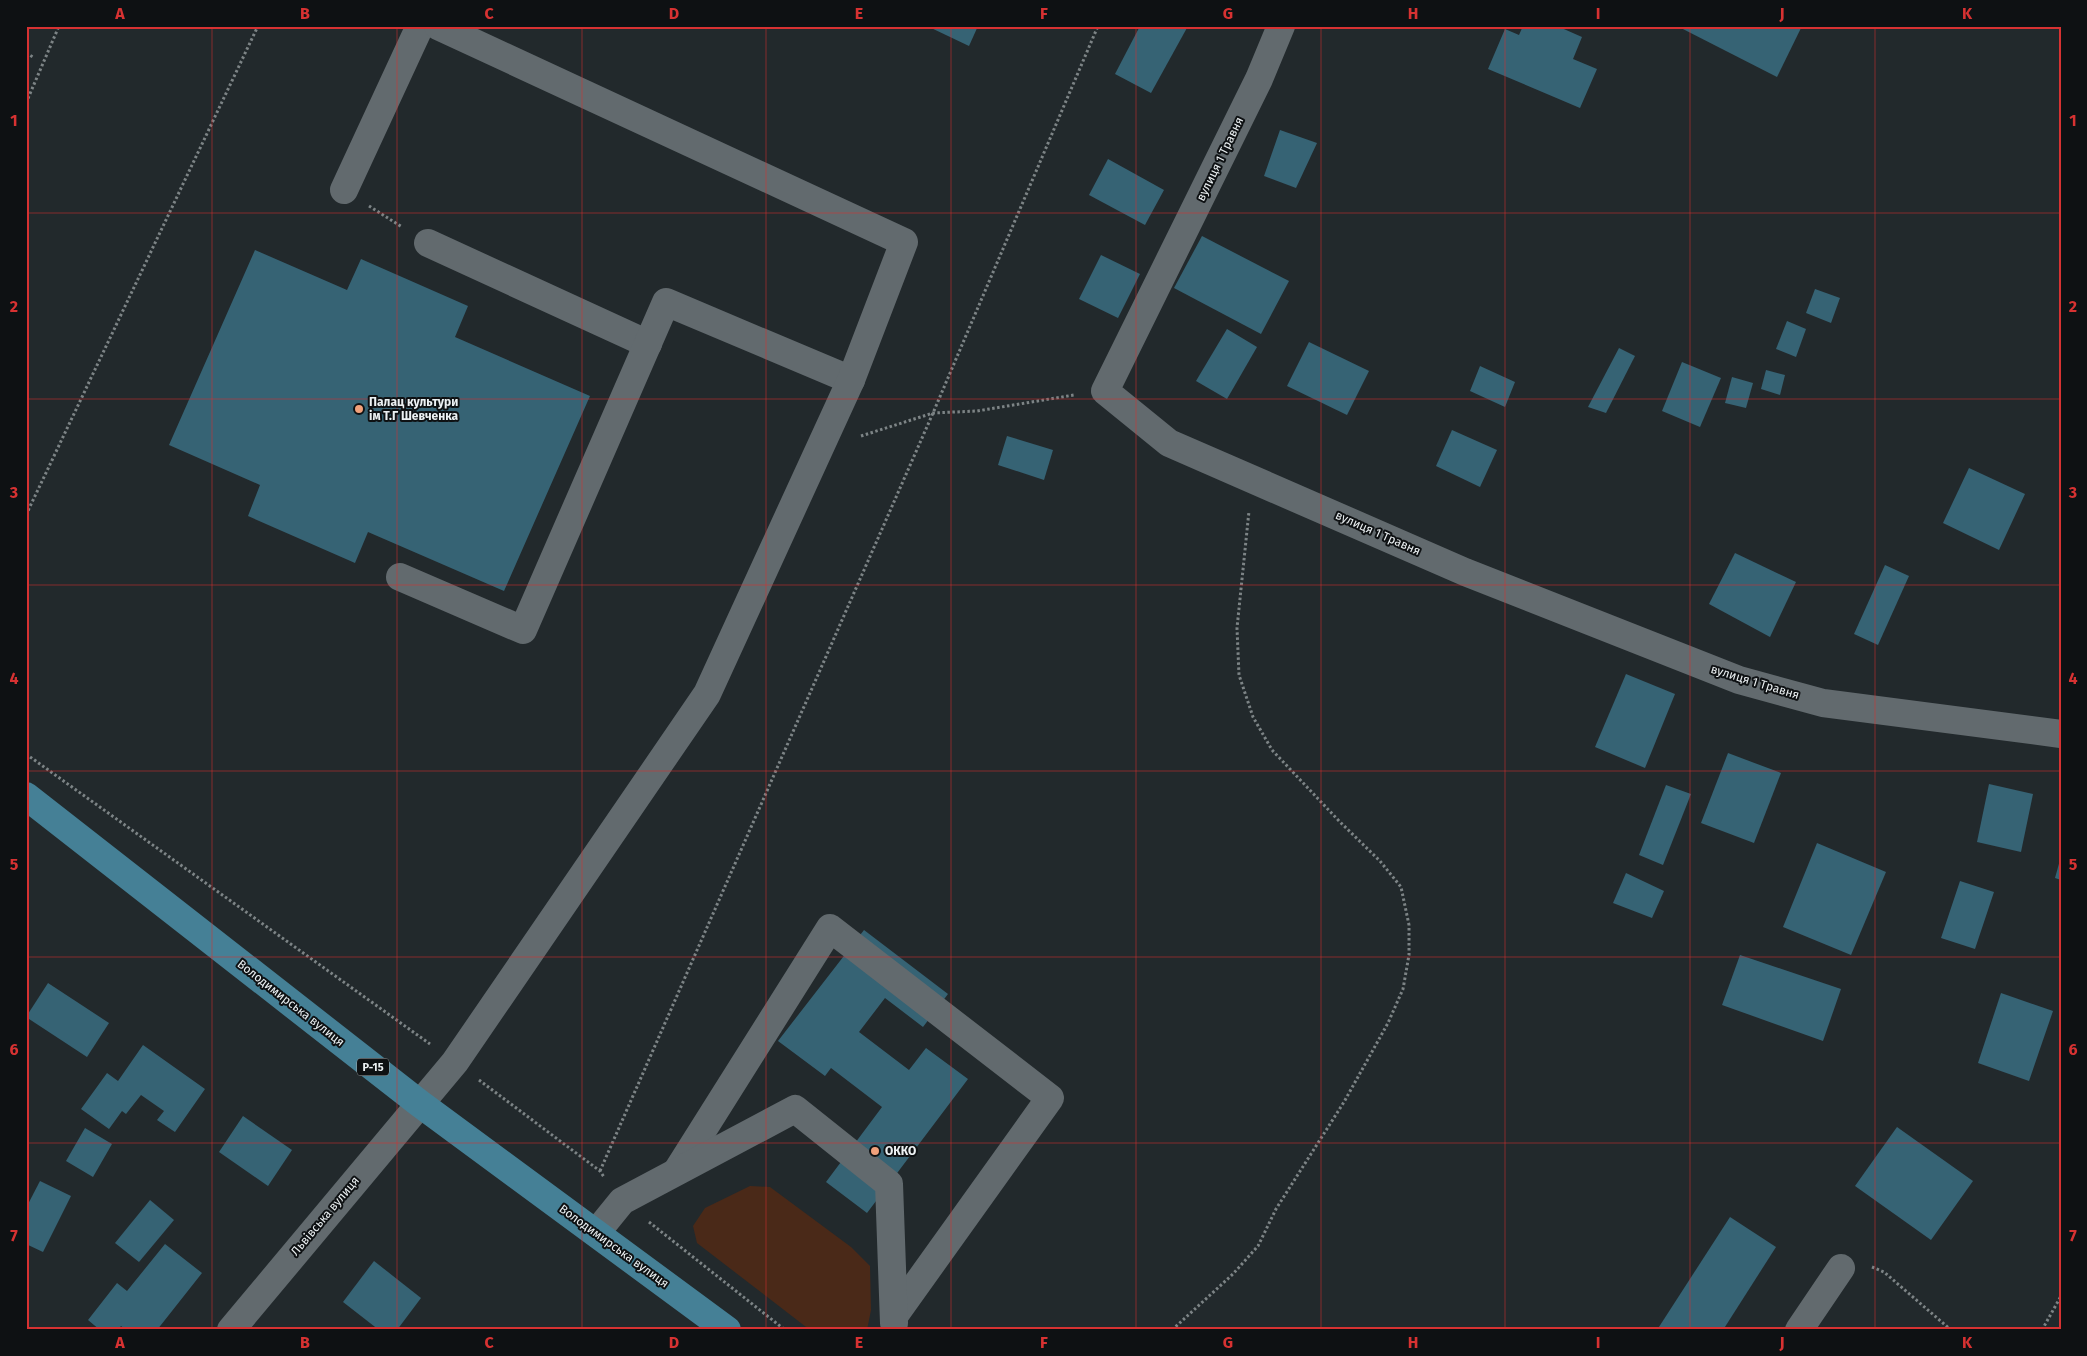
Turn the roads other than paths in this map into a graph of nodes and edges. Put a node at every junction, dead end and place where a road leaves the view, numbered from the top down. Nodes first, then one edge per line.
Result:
1 (420, 26) edge
2 (438, 26) edge
3 (1281, 26) edge
4 (344, 190) road end
5 (428, 243) road end
6 (648, 344) junction
7 (851, 380) junction
8 (400, 577) dead end
9 (2061, 734) edge
10 (26, 796) edge
11 (418, 1103) junction
12 (677, 1172) junction
13 (596, 1233) junction
14 (1841, 1268) road end
15 (894, 1323) edge
16 (231, 1330) edge
17 (727, 1330) edge
18 (1799, 1330) edge

1 - 4 street
2 - 7 street, Львівська вулиця
3 - 9 street, вулиця 1 Травня
5 - 6 street
6 - 7 street
6 - 8 street
7 - 11 street, Львівська вулиця
10 - 11 main road, Володимирська вулиця / Р-15
11 - 13 main road, Володимирська вулиця / Р-15
11 - 16 street, Львівська вулиця
12 - 13 street
12 - 15 street
12 - 15 street
13 - 17 main road, Володимирська вулиця / Р-15
14 - 18 street

